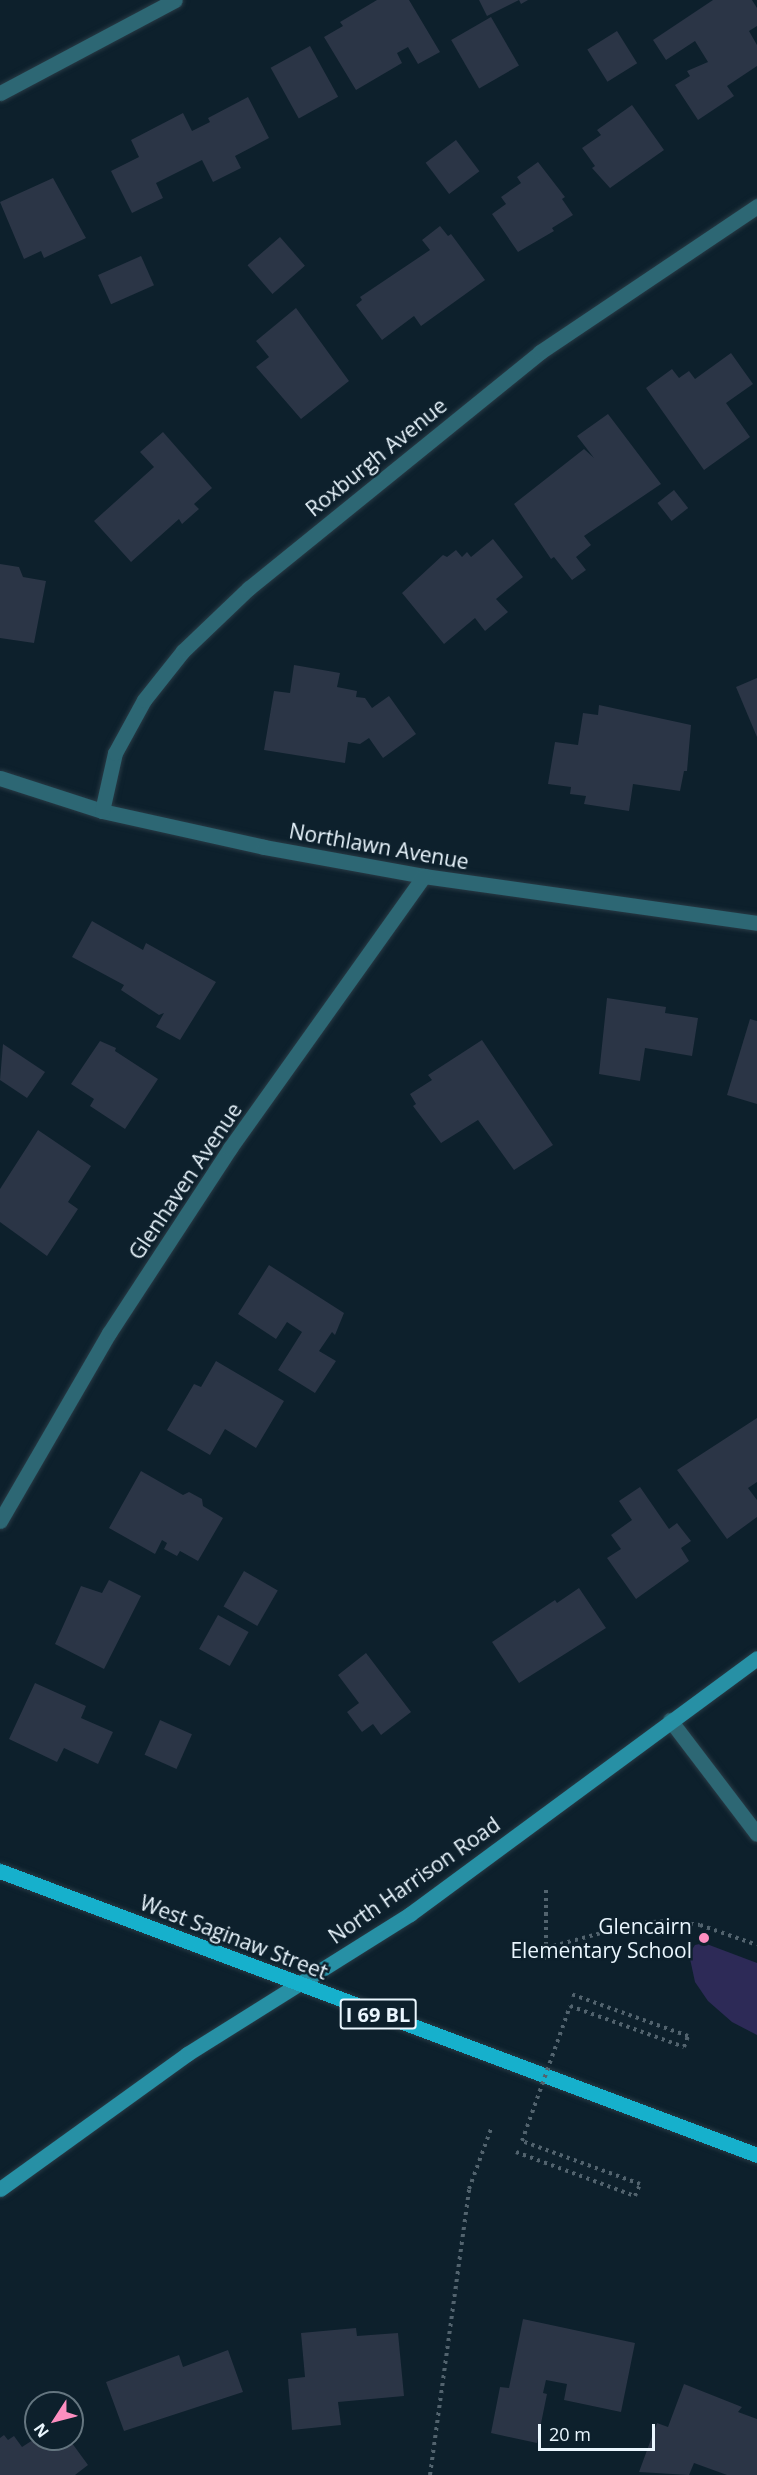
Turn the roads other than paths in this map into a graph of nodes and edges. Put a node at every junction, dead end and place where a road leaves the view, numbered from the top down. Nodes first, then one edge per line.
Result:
1 (175, 0) edge
2 (0, 93) edge
3 (757, 206) edge
4 (0, 778) edge
5 (102, 811) junction
6 (424, 876) junction
7 (757, 923) edge
8 (0, 1521) edge
9 (757, 1658) edge
10 (670, 1720) junction
11 (757, 1834) edge
12 (0, 1871) edge
13 (298, 1984) junction
14 (757, 2155) edge
15 (0, 2189) edge

1 - 2 street
3 - 5 street, Roxburgh Avenue
4 - 5 street, Northlawn Avenue
5 - 6 street, Northlawn Avenue
6 - 7 street, Northlawn Avenue
6 - 8 street, Glenhaven Avenue
9 - 10 street, North Harrison Road
10 - 11 street
10 - 13 street, North Harrison Road
12 - 13 main road, West Saginaw Street / I 69 BL
13 - 14 main road, West Saginaw Street / I 69 BL
13 - 15 street, North Harrison Road

